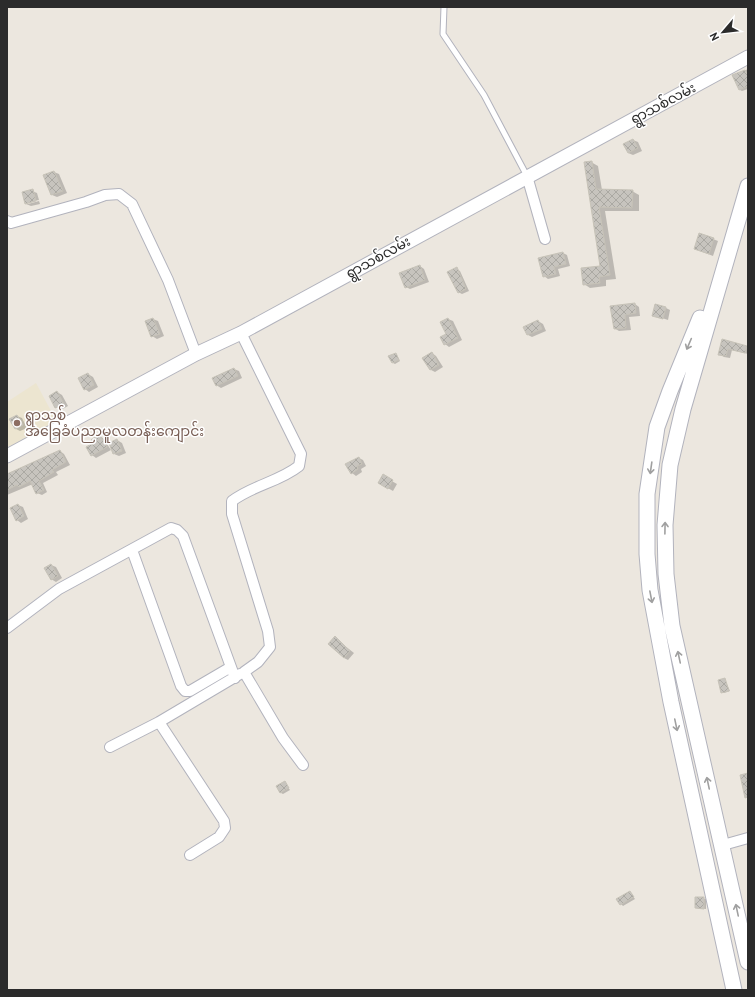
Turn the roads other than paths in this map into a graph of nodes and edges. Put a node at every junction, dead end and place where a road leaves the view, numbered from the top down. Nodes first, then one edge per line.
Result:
1 (444, 7) edge
2 (748, 57) edge
3 (527, 176) junction
4 (748, 186) edge
5 (7, 222) edge
6 (545, 239) dead end
7 (723, 271) junction
8 (241, 332) junction
9 (196, 354) junction
10 (7, 456) edge
11 (132, 550) junction
12 (7, 628) edge
13 (231, 667) junction
14 (239, 675) junction
15 (158, 722) junction
16 (110, 747) dead end
17 (302, 765) dead end
18 (748, 838) edge
19 (723, 845) junction
20 (190, 856) dead end
21 (748, 962) edge
22 (734, 990) edge

1 - 3 lane
2 - 3 street, ရွာသစ်လမ်း
3 - 6 street
3 - 8 street, ရွာသစ်လမ်း
4 - 7 main road
5 - 9 street
19 -> 7 main road
7 -> 22 main road
8 - 9 street, ရွာသစ်လမ်း
8 - 14 street
9 - 10 street, ရွာသစ်လမ်း
11 - 12 street
11 - 13 street
11 - 13 street
13 - 14 street
14 - 15 street
14 - 17 street
15 - 16 street
15 - 20 street
18 - 19 street
21 -> 19 main road

